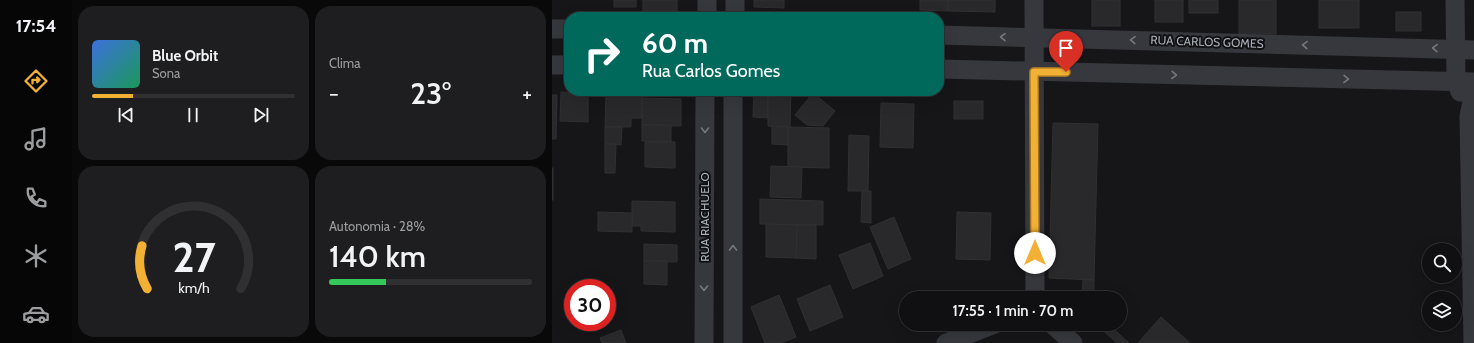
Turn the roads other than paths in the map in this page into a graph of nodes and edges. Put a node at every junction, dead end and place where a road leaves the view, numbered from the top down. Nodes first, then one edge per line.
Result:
1 (707, 0) edge
2 (735, 0) edge
3 (1034, 0) edge
4 (1455, 0) edge
5 (707, 12) edge
6 (735, 12) edge
7 (552, 29) edge
8 (564, 29) edge
9 (944, 35) edge
10 (1034, 37) junction
11 (1455, 48) junction
12 (1474, 50) edge
13 (552, 65) edge
14 (564, 65) edge
15 (944, 69) edge
16 (1034, 72) junction
17 (1465, 81) edge
18 (1474, 91) edge
19 (705, 96) edge
20 (733, 96) edge
21 (1469, 116) junction
22 (1035, 291) edge
23 (977, 331) edge
24 (1060, 331) edge
25 (704, 343) edge
26 (733, 343) edge
27 (946, 343) edge
28 (1073, 343) edge
29 (1473, 343) edge

1 - 5 street
2 - 6 street
3 - 10 street
4 - 11 street
7 - 8 street
10 -> 9 street, RUA CARLOS GOMES
11 -> 10 street, RUA CARLOS GOMES
10 - 16 street
11 - 12 street, RUA CARLOS GOMES
11 - 17 street
13 - 14 street
15 - 16 street
16 -> 17 street
16 - 22 street
17 - 21 street
18 - 21 street
19 -> 25 street, RUA RIACHUELO
26 -> 20 street
21 - 29 street
23 - 27 street
24 - 28 street

